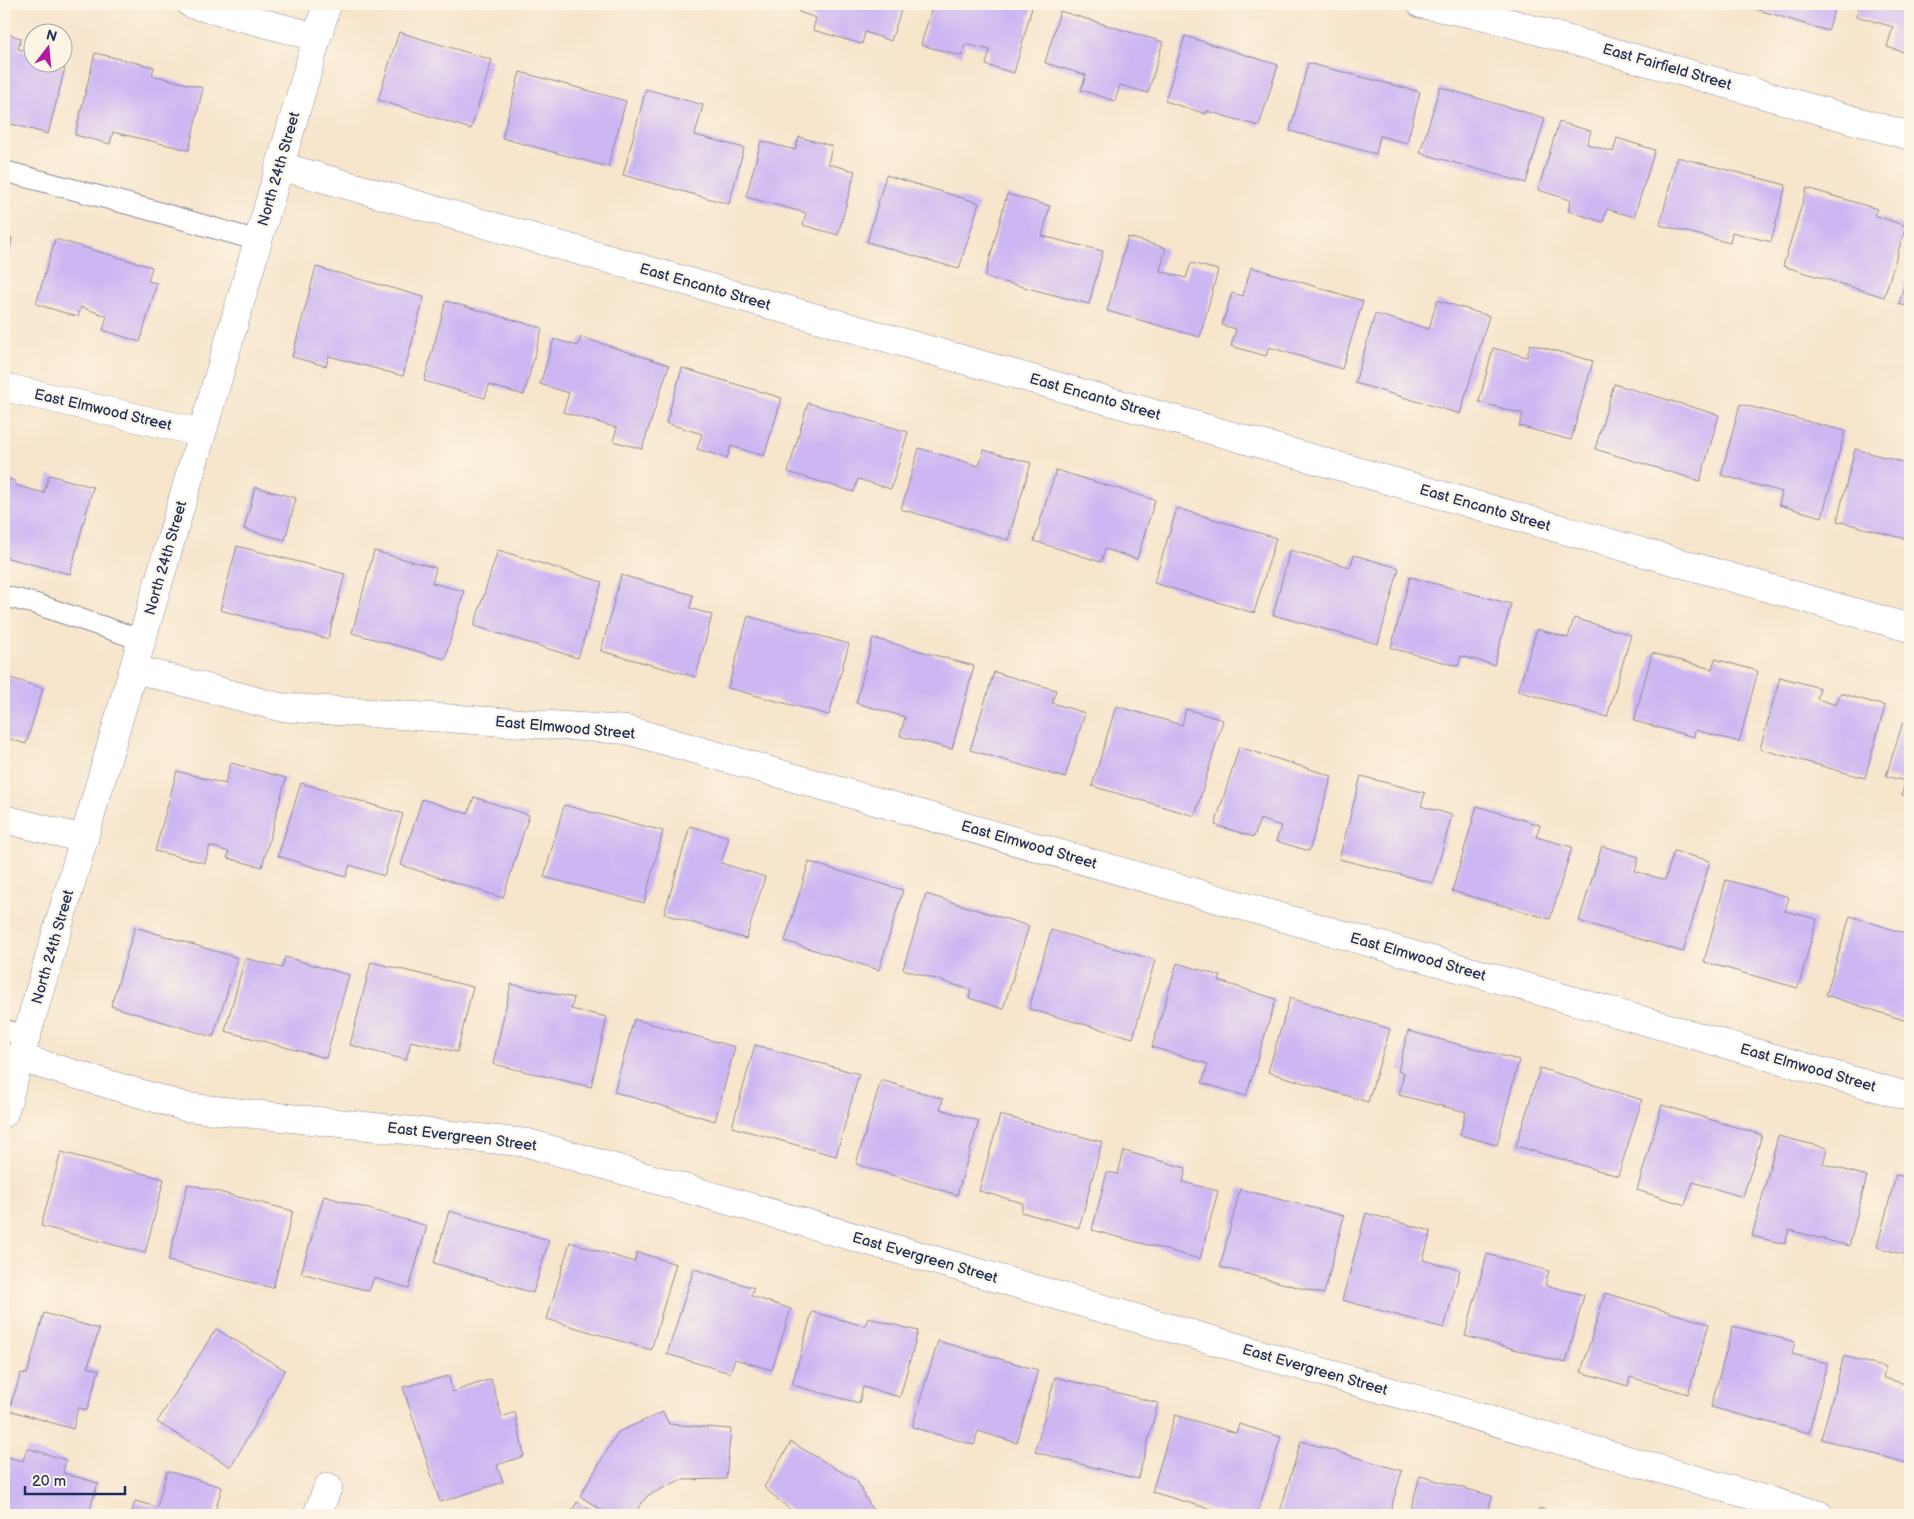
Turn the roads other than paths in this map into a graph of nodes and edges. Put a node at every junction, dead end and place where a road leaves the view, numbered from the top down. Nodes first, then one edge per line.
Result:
1 (191, 4) edge
2 (327, 4) edge
3 (1422, 4) edge
4 (317, 37) junction
5 (1910, 136) edge
6 (280, 166) junction
7 (4, 171) edge
8 (258, 240) junction
9 (4, 387) edge
10 (202, 433) junction
11 (4, 596) edge
12 (1910, 628) edge
13 (142, 640) junction
14 (134, 669) junction
15 (4, 819) edge
16 (84, 840) junction
17 (17, 1041) edge
18 (1910, 1098) edge
19 (4, 1113) edge
20 (328, 1487) dead end
21 (317, 1515) edge
22 (1819, 1515) edge

1 - 4 street
2 - 4 street, North 24th Street
3 - 5 street, East Fairfield Street
4 - 6 street, North 24th Street
6 - 8 street, North 24th Street
6 - 12 street, East Encanto Street
7 - 8 lane
8 - 10 street, North 24th Street
9 - 10 street, East Elmwood Street
10 - 13 street, North 24th Street
11 - 13 lane
13 - 14 street, North 24th Street
14 - 16 street, North 24th Street
14 - 18 street, East Elmwood Street
15 - 16 street
16 - 17 street, North 24th Street
17 - 19 street, North 24th Street
17 - 22 street, East Evergreen Street
20 - 21 street

